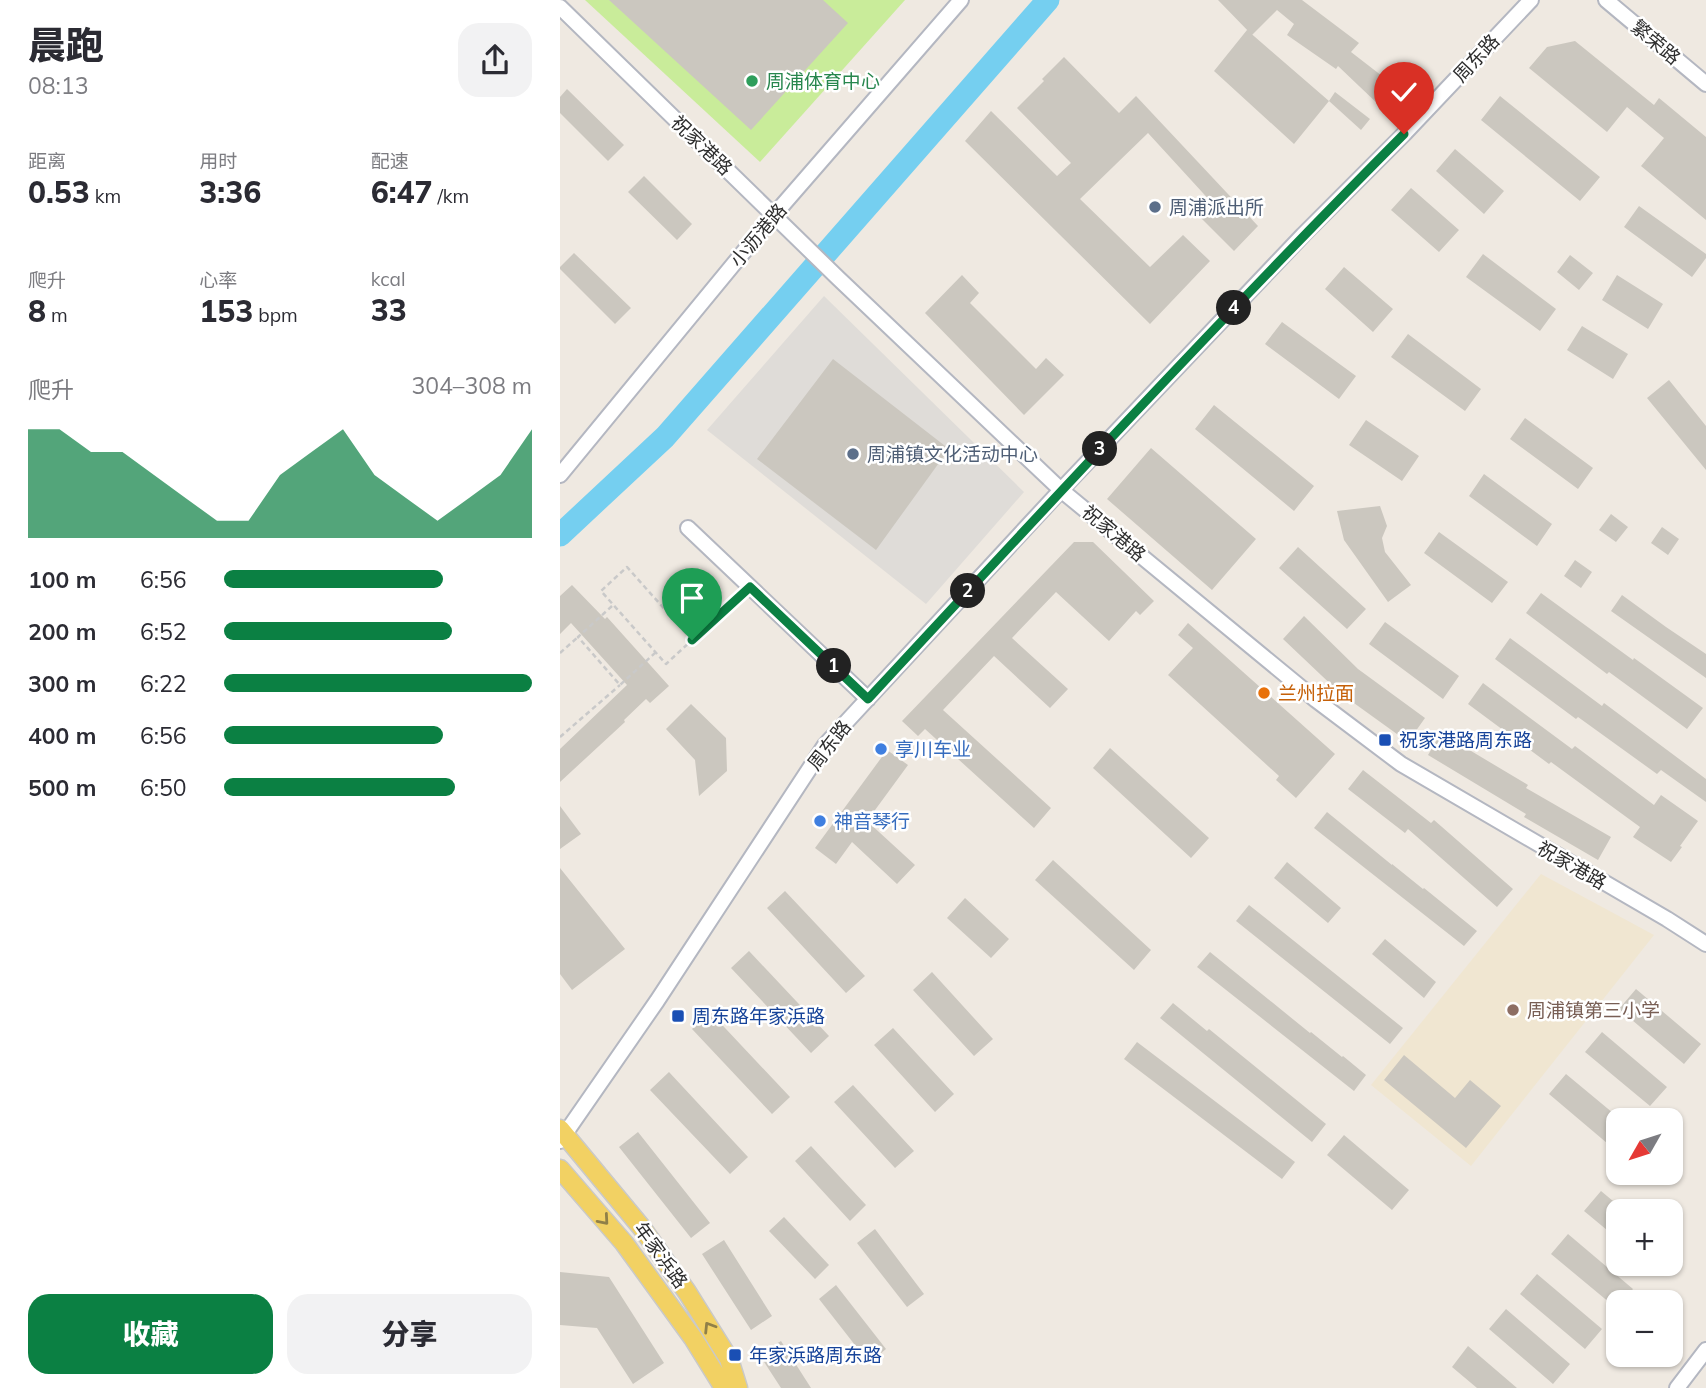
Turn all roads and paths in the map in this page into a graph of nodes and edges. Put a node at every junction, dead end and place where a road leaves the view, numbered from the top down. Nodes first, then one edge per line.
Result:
1 (961, 0) edge
2 (1531, 0) edge
3 (1606, 0) edge
4 (560, 7) edge
5 (1706, 84) edge
6 (774, 215) junction
7 (560, 475) edge
8 (1062, 490) junction
9 (688, 528) dead end
10 (750, 587) junction
11 (613, 605) junction
12 (578, 637) junction
13 (692, 640) junction
14 (656, 652) junction
15 (560, 653) edge
16 (620, 685) junction
17 (868, 699) junction
18 (560, 737) edge
19 (1706, 944) edge
20 (561, 1135) edge
21 (560, 1168) edge
22 (1706, 1350) edge
23 (724, 1388) edge
24 (738, 1388) edge
25 (1677, 1388) edge

1 - 6 street, 小沥港路
2 - 8 street, 周东路
3 - 5 street, 繁荣路
4 - 6 street, 祝家港路
6 - 7 street, 小沥港路
6 - 8 street, 祝家港路
8 - 17 street, 周东路
8 - 19 street, 祝家港路
9 - 10 street
10 - 13 path
10 - 17 street
11 - 12 path
11 - 13 path
11 - 14 path
12 - 15 path
12 - 16 path
13 - 14 path
14 - 16 path
16 - 18 path
17 - 20 street, 周东路
24 -> 20 main road, 年家浜路
21 -> 23 main road, 年家浜路
22 - 25 street

